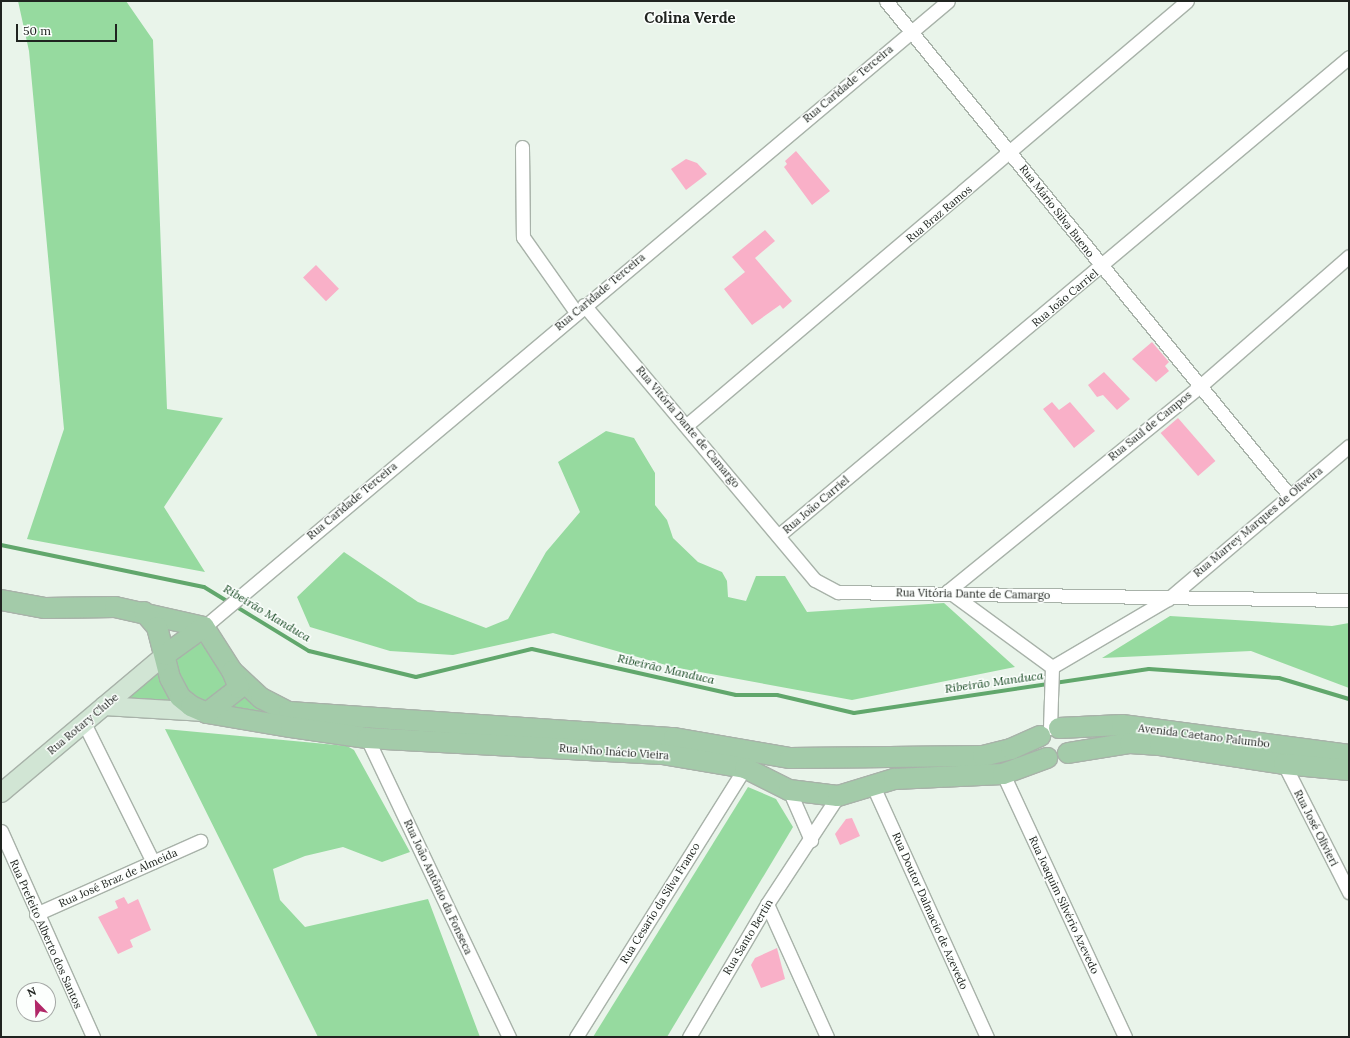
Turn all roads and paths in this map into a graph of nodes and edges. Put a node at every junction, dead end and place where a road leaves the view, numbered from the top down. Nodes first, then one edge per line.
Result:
1 (886, 1) edge
2 (948, 1) edge
3 (1187, 1) edge
4 (911, 32) junction
5 (1349, 57) edge
6 (522, 147) dead end
7 (1011, 153) junction
8 (1349, 256) edge
9 (1101, 268) junction
10 (580, 308) junction
11 (1198, 386) junction
12 (688, 424) junction
13 (1349, 446) edge
14 (1289, 495) junction
15 (779, 536) junction
16 (948, 591) junction
17 (1168, 599) junction
18 (1, 600) edge
19 (1349, 600) edge
20 (144, 612) junction
21 (204, 627) junction
22 (165, 655) junction
23 (232, 671) junction
24 (1052, 672) junction
25 (104, 706) junction
26 (207, 712) junction
27 (290, 719) junction
28 (84, 723) junction
29 (1050, 730) junction
30 (367, 738) junction
31 (1068, 753) junction
32 (1349, 755) edge
33 (790, 758) junction
34 (1047, 758) junction
35 (1284, 764) junction
36 (745, 768) junction
37 (1349, 770) edge
38 (1002, 774) junction
39 (873, 786) junction
40 (789, 790) junction
41 (1, 793) edge
42 (838, 796) junction
43 (1, 831) edge
44 (811, 840) junction
45 (200, 841) dead end
46 (153, 862) junction
47 (1349, 892) edge
48 (767, 904) junction
49 (36, 914) junction
50 (93, 1037) edge
51 (509, 1037) edge
52 (576, 1037) edge
53 (689, 1037) edge
54 (827, 1037) edge
55 (986, 1037) edge
56 (1125, 1037) edge

1 - 4 street, Rua Mário Silva Bueno
2 - 4 street, Rua Caridade Terceira
3 - 7 street, Rua Braz Ramos
4 - 7 street, Rua Mário Silva Bueno
4 - 10 street, Rua Caridade Terceira
5 - 9 street, Rua João Carriel
6 - 10 street, Rua Vitória Dante de Camargo
7 - 9 street, Rua Mário Silva Bueno
7 - 12 street, Rua Braz Ramos
8 - 11 street, Rua Saul de Campos
9 - 11 street, Rua Mário Silva Bueno
9 - 15 street, Rua João Carriel
10 - 12 street, Rua Vitória Dante de Camargo
10 - 21 street, Rua Caridade Terceira
11 - 14 street, Rua Mário Silva Bueno
11 - 16 street, Rua Saul de Campos
12 - 15 street, Rua Vitória Dante de Camargo
13 - 14 street, Rua Marrey Marques de Oliveira
14 - 17 street, Rua Marrey Marques de Oliveira
15 - 16 street, Rua Vitória Dante de Camargo
16 - 17 street, Rua Vitória Dante de Camargo
16 - 24 street
17 - 19 street, Rua Vitória Dante de Camargo
17 - 24 street, Rua Marrey Marques de Oliveira
18 - 20 main road
20 - 21 main road
20 - 22 main road
21 - 22 main road
21 - 23 main road
22 - 25 main road, Rua Rotary Clube
22 - 26 main road
23 - 26 main road
23 - 27 main road
24 - 29 street
25 - 26 main road
25 - 28 main road, Rua Rotary Clube
26 - 27 main road
27 - 30 main road, Rua Nho Inácio Vieira
27 - 33 main road, Rua Nho Inácio Vieira
28 - 41 main road, Rua Rotary Clube
28 - 46 street
29 - 31 main road
29 - 32 main road, Avenida Caetano Palumbo
29 - 33 main road, Rua Nho Inácio Vieira
29 - 34 main road
30 - 36 main road, Rua Nho Inácio Vieira
30 - 51 street, Rua João Antônio da Fonseca
31 - 34 main road
31 - 35 main road, Avenida Caetano Palumbo
33 - 40 main road
34 - 38 main road, Rua Nho Inácio Vieira
35 - 37 main road, Avenida Caetano Palumbo
35 - 47 street, Rua José Olivieri
36 - 40 main road, Rua Nho Inácio Vieira
36 - 52 street, Rua Cesario da Silva Franco
38 - 39 main road, Rua Nho Inácio Vieira
38 - 56 street, Rua Joaquim Silvério Azevedo
39 - 42 main road, Rua Nho Inácio Vieira
39 - 55 street, Rua Doutor Dalmacio de Azevedo
40 - 42 main road, Rua Nho Inácio Vieira
40 - 44 street
42 - 44 street, Rua Santo Bertin
43 - 49 street, Rua Prefeito Alberto dos Santos
44 - 48 street, Rua Santo Bertin
45 - 46 street, Rua José Braz de Almeida
46 - 49 street, Rua José Braz de Almeida
48 - 53 street, Rua Santo Bertin
48 - 54 street
49 - 50 street, Rua Prefeito Alberto dos Santos

